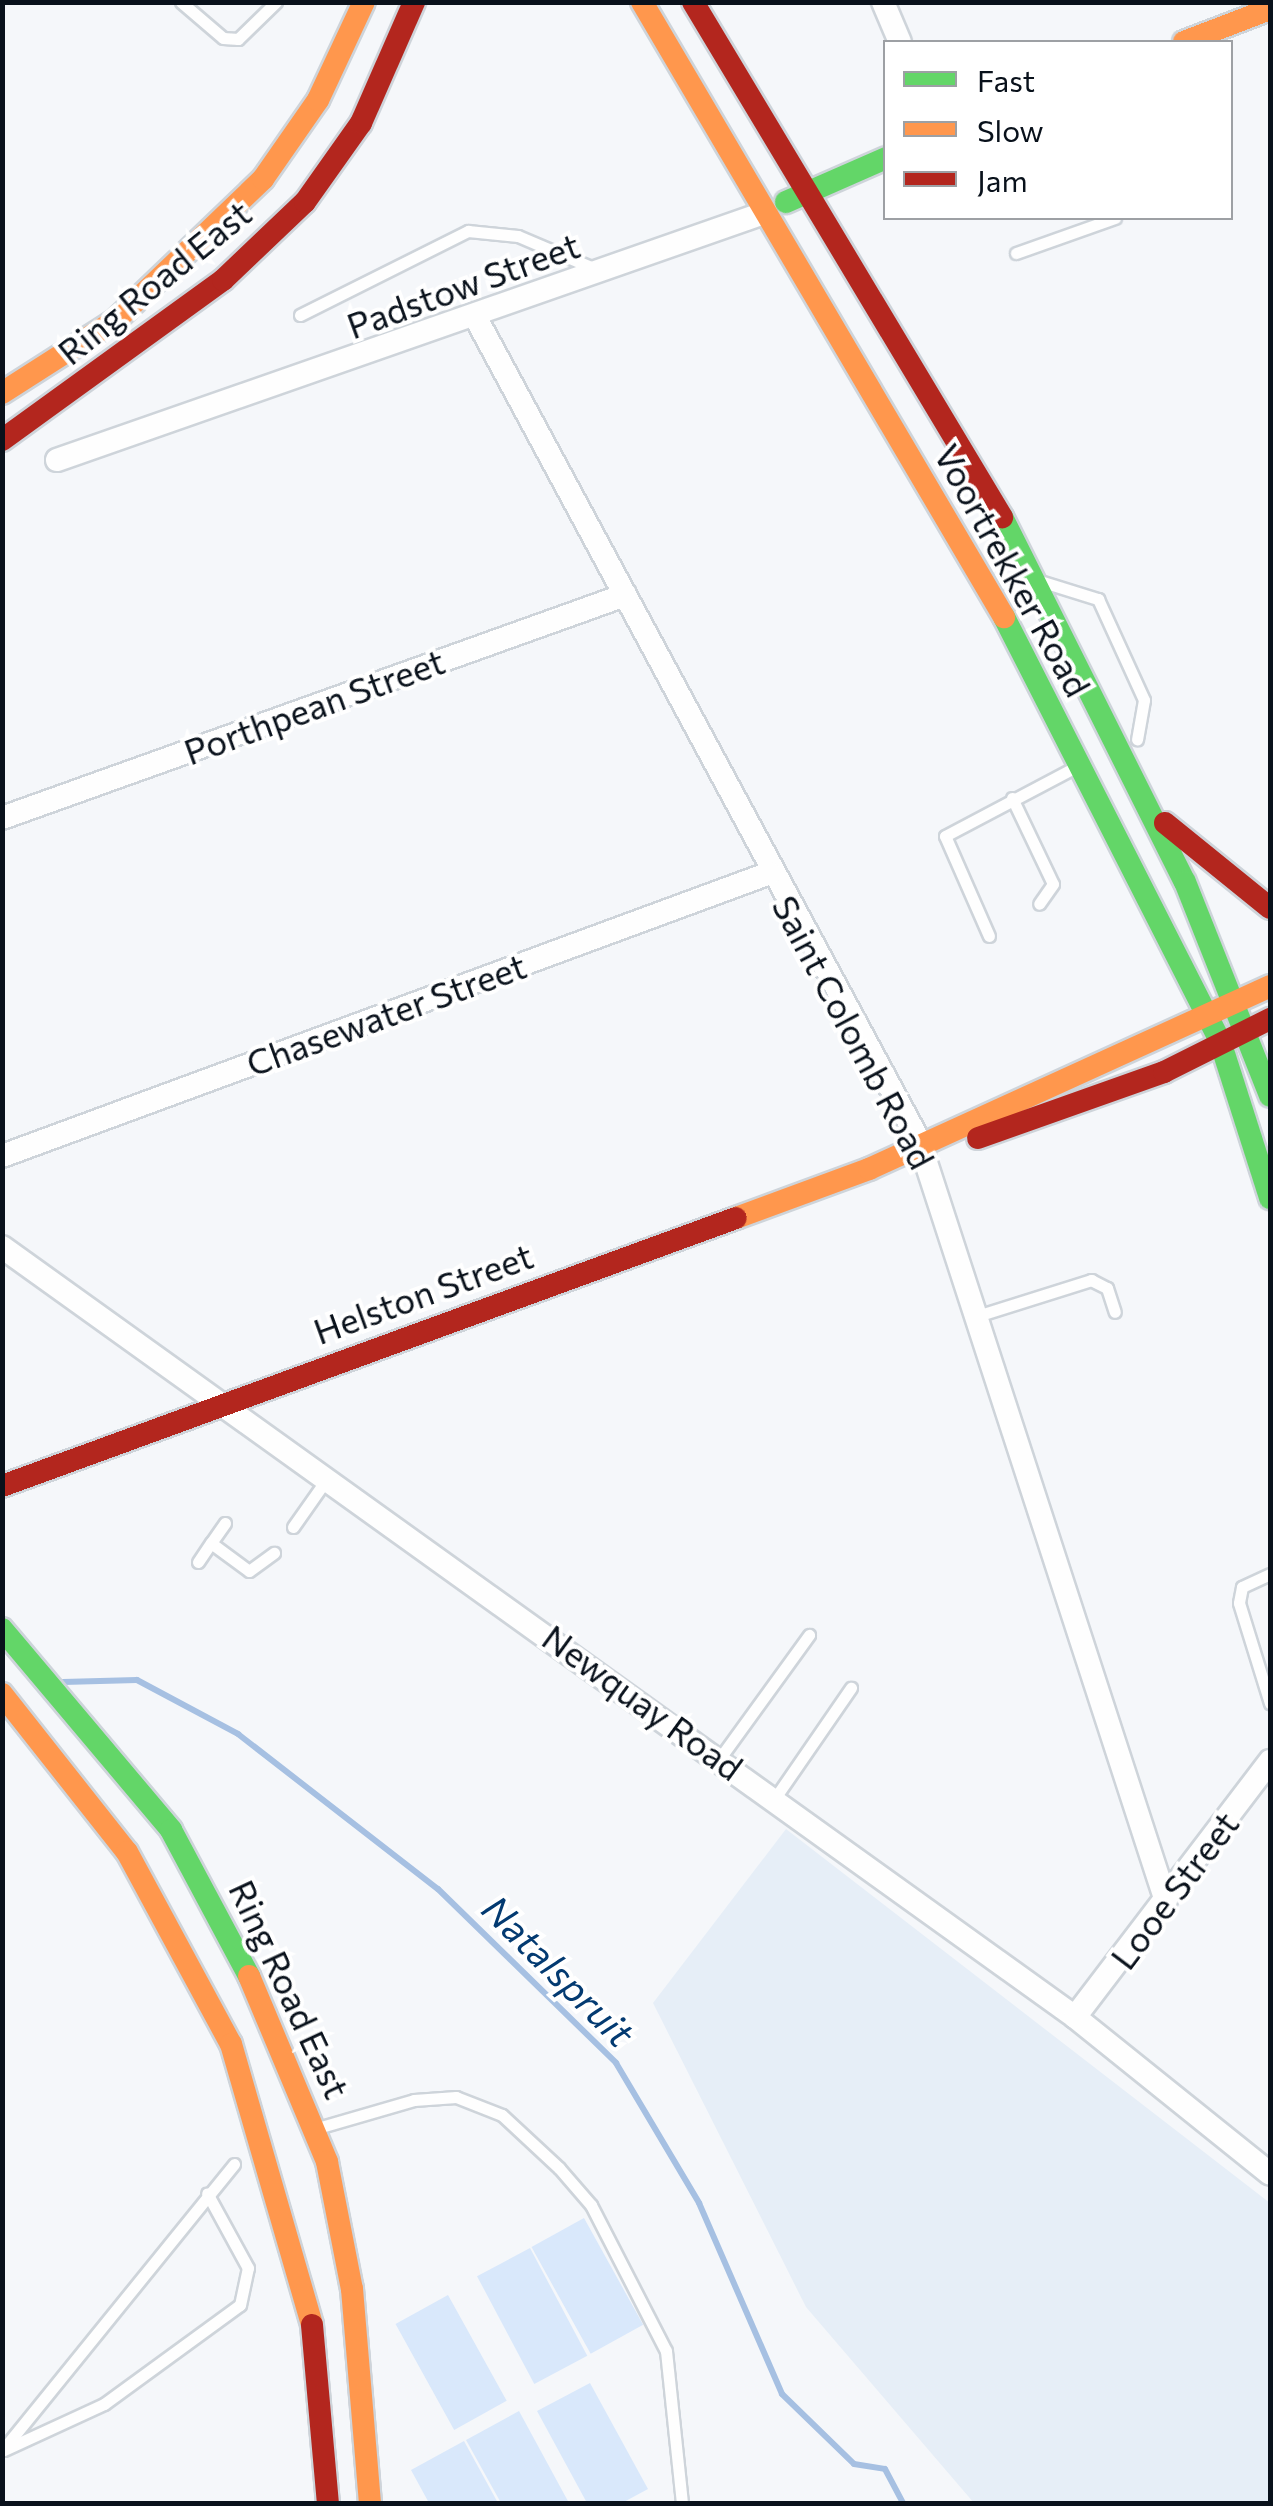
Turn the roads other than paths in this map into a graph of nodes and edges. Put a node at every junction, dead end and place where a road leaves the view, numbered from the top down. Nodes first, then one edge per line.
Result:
1 (181, 2) edge
2 (364, 2) edge
3 (642, 2) edge
4 (693, 2) edge
5 (883, 2) edge
6 (273, 3) edge
7 (414, 3) edge
8 (1270, 9) edge
9 (899, 40) edge
10 (1189, 40) edge
11 (883, 159) edge
12 (804, 193) junction
13 (764, 213) junction
14 (1109, 220) edge
15 (1016, 253) dead end
16 (602, 272) junction
17 (300, 315) dead end
18 (478, 320) junction
19 (78, 345) junction
20 (106, 368) junction
21 (2, 394) edge
22 (2, 440) edge
23 (57, 460) dead end
24 (1034, 580) junction
25 (625, 595) junction
26 (1138, 739) dead end
27 (1080, 766) junction
28 (1012, 798) junction
29 (1140, 799) junction
30 (2, 818) edge
31 (770, 873) junction
32 (1039, 904) dead end
33 (1270, 908) edge
34 (989, 936) dead end
35 (1270, 986) edge
36 (1236, 996) junction
37 (1206, 1010) junction
38 (1260, 1024) edge
39 (1220, 1041) junction
40 (1270, 1096) edge
41 (923, 1150) junction
42 (2, 1156) edge
43 (1270, 1198) edge
44 (2, 1247) edge
45 (1115, 1312) dead end
46 (977, 1316) junction
47 (225, 1402) junction
48 (329, 1477) junction
49 (2, 1486) edge
50 (225, 1523) dead end
51 (293, 1527) dead end
52 (211, 1543) junction
53 (274, 1553) dead end
54 (198, 1562) dead end
55 (1270, 1574) edge
56 (2, 1629) edge
57 (809, 1635) dead end
58 (852, 1688) dead end
59 (2, 1694) edge
60 (1270, 1703) edge
61 (720, 1758) junction
62 (1270, 1760) edge
63 (775, 1798) junction
64 (1166, 1901) junction
65 (1075, 2017) junction
66 (317, 2129) junction
67 (270, 2148) junction
68 (234, 2164) dead end
69 (1270, 2174) edge
70 (207, 2193) junction
71 (3, 2450) edge
72 (328, 2504) edge
73 (370, 2504) edge
74 (682, 2504) edge

1 - 6 lane
2 - 19 main road, Ring Road East
3 - 13 main road, Voortrekker Road
4 - 12 main road, Voortrekker Road
5 - 9 street
7 - 20 main road, Ring Road East
8 - 10 main road
11 - 12 main road, Padstow Street
12 - 13 main road, Padstow Street
12 - 24 main road, Voortrekker Road
13 - 16 street, Padstow Street
13 - 27 main road, Voortrekker Road
14 - 15 lane
16 - 17 lane
16 - 18 street, Padstow Street
18 - 23 street, Padstow Street
18 - 25 street, Saint Colomb Road
19 - 20 main road
19 - 21 main road, Ring Road East
20 - 22 main road, Ring Road East
24 - 26 lane
24 - 29 main road, Voortrekker Road
25 - 30 street, Porthpean Street
25 - 31 street, Saint Colomb Road
27 - 28 lane
27 - 37 main road, Voortrekker Road
28 - 32 lane
28 - 34 lane
29 - 33 main road
29 - 36 main road, Voortrekker Road
31 - 41 street, Saint Colomb Road
31 - 42 street, Chasewater Street
35 - 36 main road, Helston Street
36 - 37 main road, Helston Street
36 - 38 main road, Voortrekker Road
37 - 39 main road, Voortrekker Road
37 - 41 main road, Helston Street
38 - 39 main road, Helston Street
38 - 40 main road, Voortrekker Road
39 - 41 main road, Helston Street
39 - 43 main road, Voortrekker Road
41 - 46 street, Saint Colomb Road
41 - 47 main road, Helston Street
44 - 47 street, Newquay Road
45 - 46 lane
46 - 64 street, Saint Colomb Road
47 - 48 street, Newquay Road
47 - 49 main road, Helston Street
48 - 51 lane
48 - 61 street, Newquay Road
50 - 52 lane
52 - 53 lane
52 - 54 lane
55 - 60 lane
56 - 66 main road, Ring Road East
57 - 61 lane
58 - 63 lane
59 - 67 main road
61 - 63 street, Newquay Road
62 - 64 street, Looe Street
63 - 65 street, Newquay Road
64 - 65 street, Looe Street
65 - 69 street, Newquay Road
66 - 67 main road
66 - 73 main road, Ring Road East
66 - 74 lane
67 - 72 main road
68 - 70 lane
70 - 71 lane
70 - 71 lane

